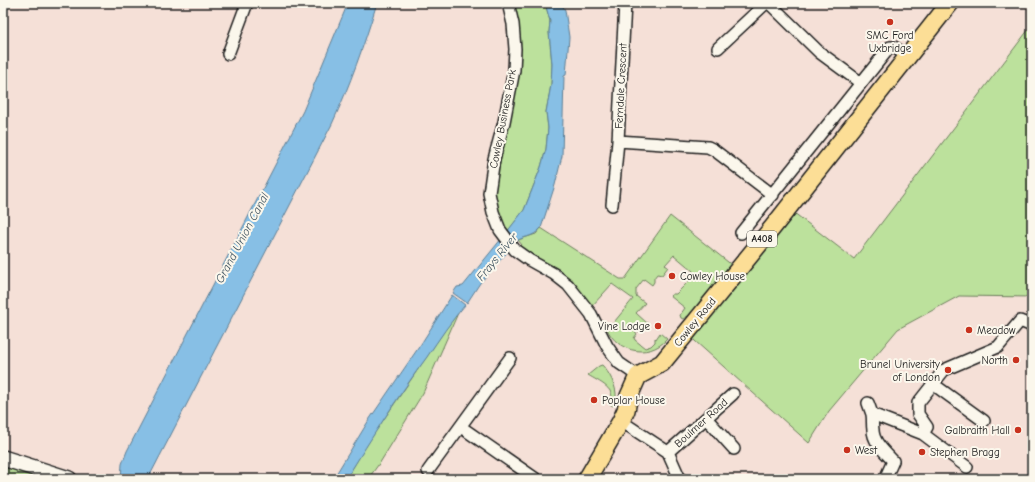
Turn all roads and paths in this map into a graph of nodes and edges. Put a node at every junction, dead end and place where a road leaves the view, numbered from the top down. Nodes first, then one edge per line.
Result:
1 (247, 3) edge
2 (508, 3) edge
3 (625, 3) edge
4 (768, 3) edge
5 (950, 3) edge
6 (718, 48) dead end
7 (228, 54) dead end
8 (907, 56) junction
9 (861, 83) junction
10 (618, 141) junction
11 (773, 195) junction
12 (612, 205) dead end
13 (757, 215) junction
14 (772, 227) junction
15 (741, 234) dead end
16 (1032, 326) edge
17 (510, 358) dead end
18 (638, 376) junction
19 (933, 384) junction
20 (733, 394) dead end
21 (868, 403) dead end
22 (872, 414) junction
23 (706, 418) junction
24 (621, 421) junction
25 (984, 421) dead end
26 (461, 427) junction
27 (923, 434) junction
28 (734, 449) dead end
29 (668, 452) junction
30 (3, 458) edge
31 (968, 467) dead end
32 (428, 471) dead end
33 (69, 479) edge
34 (536, 479) edge
35 (587, 479) edge
36 (680, 479) edge
37 (884, 479) edge

1 - 7 street
2 - 18 street, Cowley Business Park
3 - 10 street, Ferndale Crescent
4 - 6 street
4 - 9 street
5 - 8 main road, Cowley Road / A408
8 - 9 street
8 - 14 main road, Cowley Road / A408
9 - 11 street
10 - 11 street, Ferndale Crescent
10 - 12 street
11 - 13 street
13 - 14 street
13 - 15 street
14 - 18 main road, Cowley Road / A408
16 - 19 street
17 - 26 street
18 - 24 main road
19 - 25 street
19 - 27 street
20 - 23 street, Boulmer Road
21 - 22 street
22 - 27 street
22 - 37 street
23 - 28 street
23 - 29 street, Boulmer Road
24 - 29 street
24 - 35 main road
26 - 32 street
26 - 34 street
27 - 31 street
29 - 36 street
30 - 33 main road

